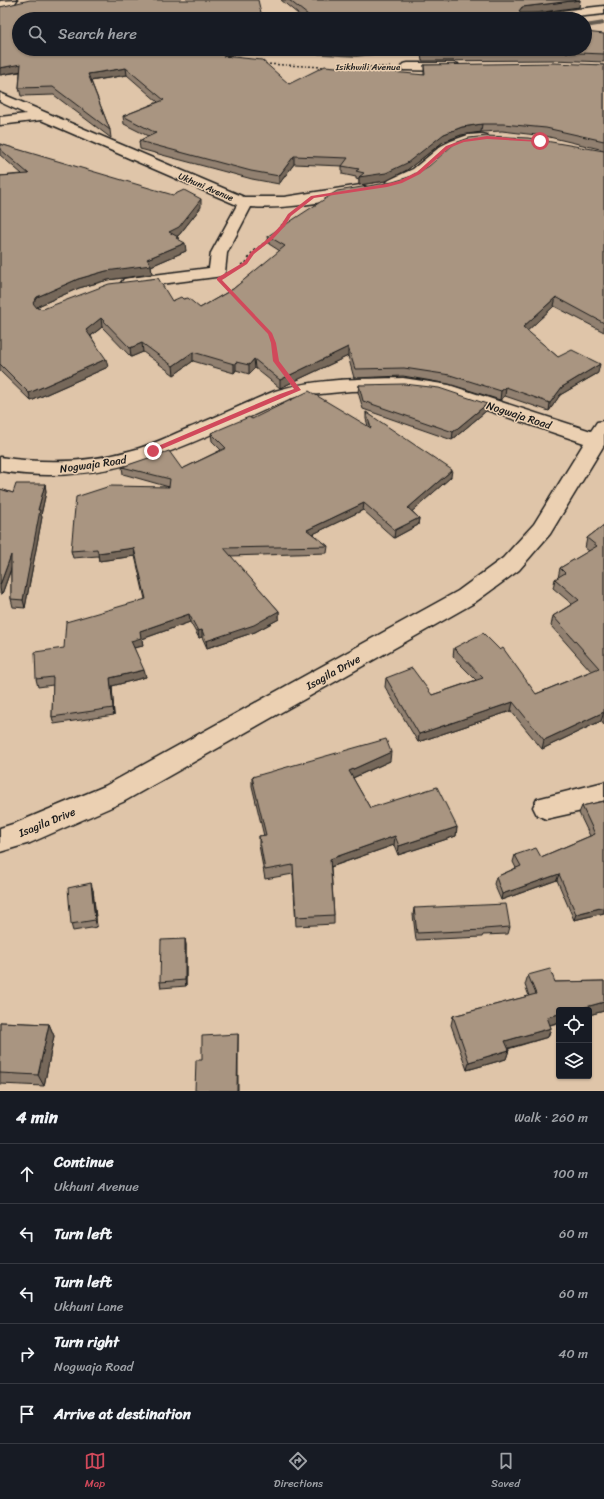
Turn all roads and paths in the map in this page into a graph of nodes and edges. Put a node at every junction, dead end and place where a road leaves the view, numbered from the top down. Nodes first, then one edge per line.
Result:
1 (11, 0) edge
2 (0, 5) edge
3 (604, 10) edge
4 (586, 12) edge
5 (265, 64) edge
6 (467, 66) edge
7 (331, 67) edge
8 (339, 67) edge
9 (408, 67) joint
10 (0, 97) edge
11 (44, 116) junction
12 (0, 121) edge
13 (495, 138) edge
14 (313, 197) junction
15 (246, 202) junction
16 (218, 276) junction
17 (112, 285) edge
18 (600, 434) edge
19 (0, 464) edge
20 (604, 794) edge
21 (546, 807) dead end
22 (0, 840) edge

1 - 2 street
3 - 4 street
5 - 7 path, Isikhwili Avenue
6 - 9 street, Isikhwili Avenue
8 - 9 path, Isikhwili Avenue
10 - 11 street, Ukhuni Avenue
11 - 12 street
11 - 15 street, Ukhuni Avenue
13 - 14 street, Ukhuni Avenue
14 - 15 street, Ukhuni Avenue
14 - 16 path
15 - 16 street
16 - 17 street
18 - 19 street, Nogwaja Road
18 - 22 street, Isagila Drive
20 - 21 street

